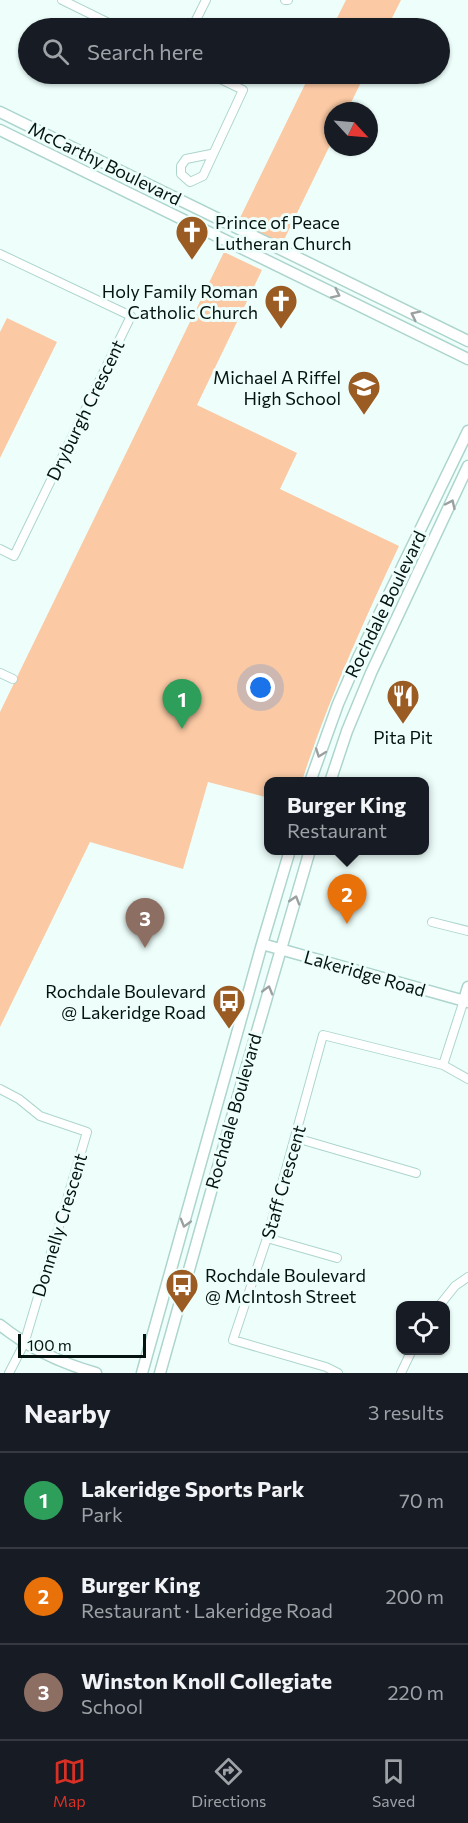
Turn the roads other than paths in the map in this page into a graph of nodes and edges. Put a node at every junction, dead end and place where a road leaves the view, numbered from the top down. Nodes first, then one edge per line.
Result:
1 (62, 0) edge
2 (206, 0) edge
3 (99, 18) edge
4 (197, 18) edge
5 (231, 84) edge
6 (0, 112) edge
7 (0, 130) edge
8 (211, 154) dead end
9 (0, 254) edge
10 (468, 341) edge
11 (468, 359) edge
12 (468, 431) edge
13 (468, 466) edge
14 (0, 549) edge
15 (0, 673) edge
16 (13, 679) dead end
17 (312, 777) edge
18 (332, 777) edge
19 (289, 855) edge
20 (308, 855) edge
21 (432, 922) dead end
22 (468, 931) edge
23 (262, 944) junction
24 (280, 949) junction
25 (468, 987) edge
26 (466, 1001) edge
27 (443, 1065) junction
28 (468, 1079) edge
29 (0, 1089) edge
30 (296, 1138) junction
31 (416, 1173) dead end
32 (267, 1238) junction
33 (337, 1258) dead end
34 (468, 1277) edge
35 (442, 1301) edge
36 (0, 1325) edge
37 (24, 1344) junction
38 (410, 1355) edge
39 (9, 1373) edge
40 (96, 1373) edge
41 (142, 1373) edge
42 (160, 1373) edge
43 (338, 1373) edge
44 (401, 1373) edge

1 - 3 street
2 - 4 street
5 - 8 street
10 -> 6 main road, McCarthy Boulevard
7 -> 11 main road, McCarthy Boulevard
9 - 14 street, Dryburgh Crescent
12 -> 17 main road, Rochdale Boulevard
18 -> 13 main road, Rochdale Boulevard
15 - 16 street
19 - 23 main road, Rochdale Boulevard
24 -> 20 main road, Rochdale Boulevard
21 - 22 street
23 - 24 main road, Lakeridge Road
23 -> 41 main road, Rochdale Boulevard
24 - 26 main road, Lakeridge Road
42 -> 24 main road, Rochdale Boulevard
25 - 26 main road
26 - 27 street
27 - 28 street
27 - 30 street, Staff Crescent
29 - 37 street, Donnelly Crescent
30 - 31 street
30 - 32 street, Staff Crescent
32 - 33 street
32 - 43 street, Staff Crescent
34 - 35 street
36 - 37 main road
37 - 39 street
37 - 40 main road
38 - 44 street

